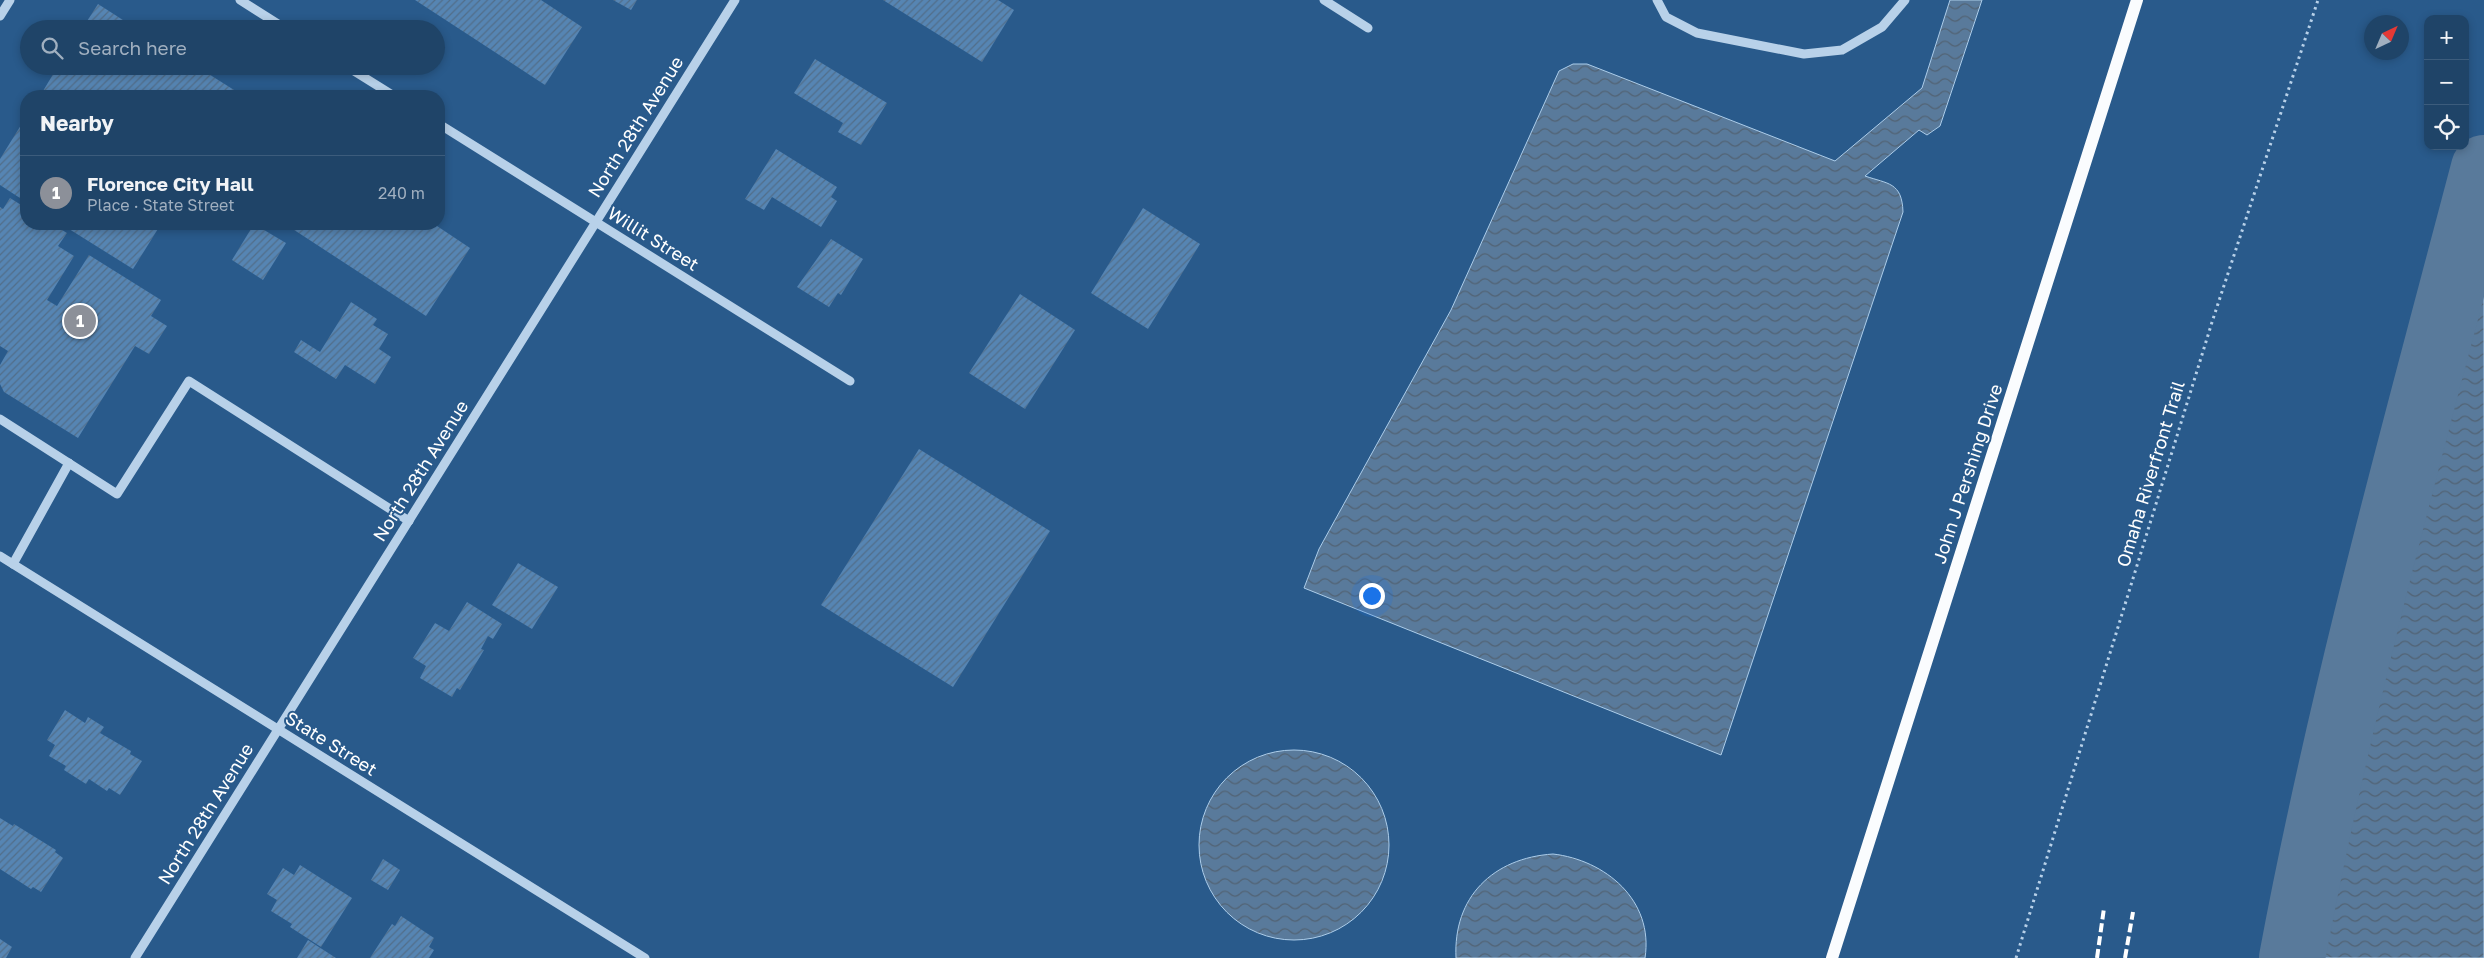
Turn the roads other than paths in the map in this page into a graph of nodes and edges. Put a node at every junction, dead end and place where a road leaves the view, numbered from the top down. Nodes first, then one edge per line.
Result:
1 (10, 0) edge
2 (240, 0) edge
3 (735, 0) edge
4 (1324, 0) edge
5 (1657, 0) edge
6 (1905, 0) edge
7 (2137, 0) edge
8 (0, 16) edge
9 (272, 20) edge
10 (1368, 28) dead end
11 (360, 75) edge
12 (384, 90) edge
13 (445, 128) edge
14 (595, 222) junction
15 (850, 381) dead end
16 (0, 419) edge
17 (69, 463) junction
18 (409, 522) junction
19 (0, 556) edge
20 (13, 564) junction
21 (278, 730) junction
22 (135, 958) edge
23 (646, 958) edge
24 (1832, 958) edge

1 - 8 street
2 - 9 street
3 - 14 street, North 28th Avenue
4 - 10 street
5 - 6 street
7 - 24 main road, John J Pershing Drive
11 - 12 street
13 - 14 street, Willit Street
14 - 15 street, Willit Street
14 - 18 street, North 28th Avenue
16 - 17 street
17 - 18 street
17 - 20 street
18 - 21 street, North 28th Avenue
19 - 20 street, State Street
20 - 21 street, State Street
21 - 22 street, North 28th Avenue
21 - 23 street, State Street

